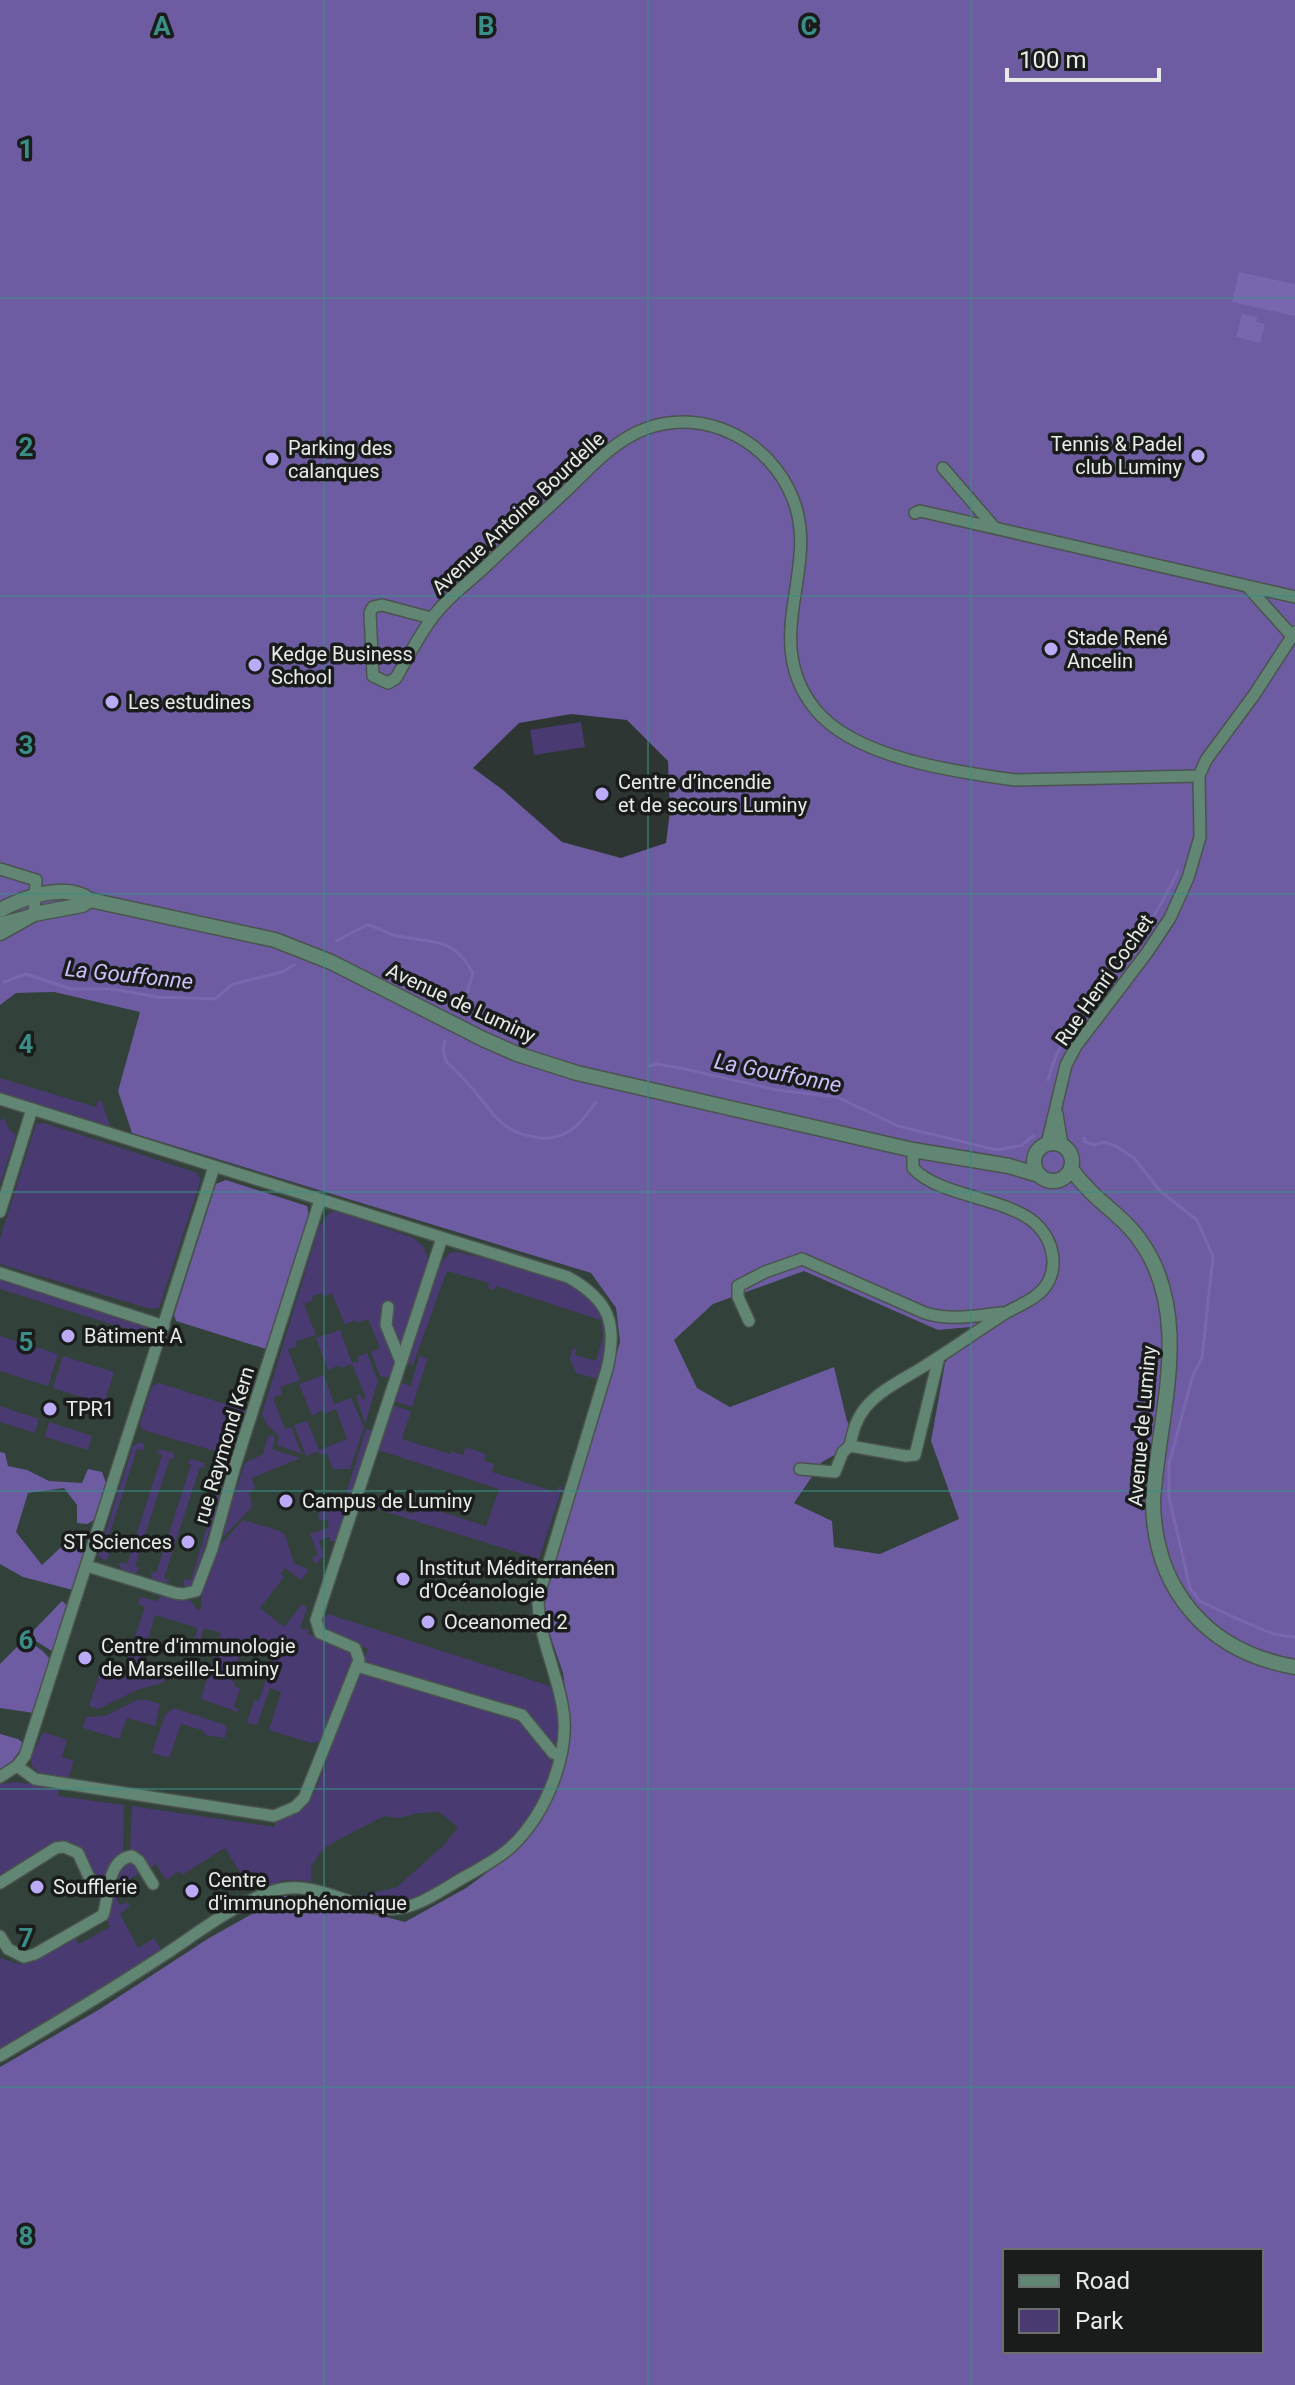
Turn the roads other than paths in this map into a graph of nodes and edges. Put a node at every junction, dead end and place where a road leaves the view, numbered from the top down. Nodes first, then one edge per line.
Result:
1 (943, 468) dead end
2 (915, 513) dead end
3 (995, 527) junction
4 (1249, 588) junction
5 (1295, 597) edge
6 (431, 618) junction
7 (1294, 634) edge
8 (1199, 776) junction
9 (0, 869) edge
10 (35, 895) junction
11 (90, 900) junction
12 (3, 907) edge
13 (34, 914) junction
14 (0, 923) edge
15 (0, 933) edge
16 (0, 1099) edge
17 (32, 1109) junction
18 (1054, 1144) junction
19 (913, 1150) junction
20 (1034, 1158) junction
21 (1009, 1166) junction
22 (214, 1167) junction
23 (1066, 1174) junction
24 (1039, 1175) junction
25 (320, 1200) junction
26 (0, 1212) edge
27 (442, 1238) junction
28 (0, 1273) edge
29 (388, 1307) dead end
30 (1006, 1312) junction
31 (749, 1321) dead end
32 (164, 1326) junction
33 (939, 1357) junction
34 (401, 1362) junction
35 (850, 1446) junction
36 (800, 1469) dead end
37 (87, 1566) junction
38 (357, 1666) junction
39 (1295, 1667) edge
40 (560, 1756) junction
41 (17, 1766) junction
42 (0, 1777) edge
43 (0, 1883) edge
44 (153, 1884) dead end
45 (109, 1892) junction
46 (0, 1936) edge
47 (0, 2056) edge

1 - 3 street
2 - 3 street
3 - 4 street
4 - 5 street
4 - 7 street
6 - 6 street, Avenue Antoine Bourdelle
6 - 8 street, Avenue Antoine Bourdelle
7 - 8 street
8 - 18 street, Rue Henri Cochet
9 - 10 street
10 - 11 street, Avenue de Luminy
10 - 12 street, Avenue de Luminy
10 - 13 street
11 - 13 street, Avenue de Luminy
11 - 19 street, Avenue de Luminy
13 - 14 street, Avenue de Luminy
13 - 15 street, Avenue de Luminy
16 - 17 street
17 - 22 street
17 - 26 street
18 - 20 street
18 - 23 street
19 - 21 street, Avenue de Luminy
19 - 30 street
20 - 21 street, Avenue de Luminy
20 - 24 street
21 - 24 street, Avenue de Luminy
22 - 25 street
22 - 32 street
23 - 24 street
23 - 39 street, Avenue de Luminy
25 - 27 street
25 - 37 street, rue Raymond Kern
27 - 34 street
27 - 40 street
28 - 32 street
29 - 34 street
30 - 31 street
30 - 33 street
32 - 37 street
33 - 35 street
33 - 35 street
34 - 38 street
35 - 36 street
37 - 41 street
38 - 40 street
38 - 41 street
40 - 47 street
41 - 42 street
43 - 45 street
44 - 45 street
45 - 46 street

